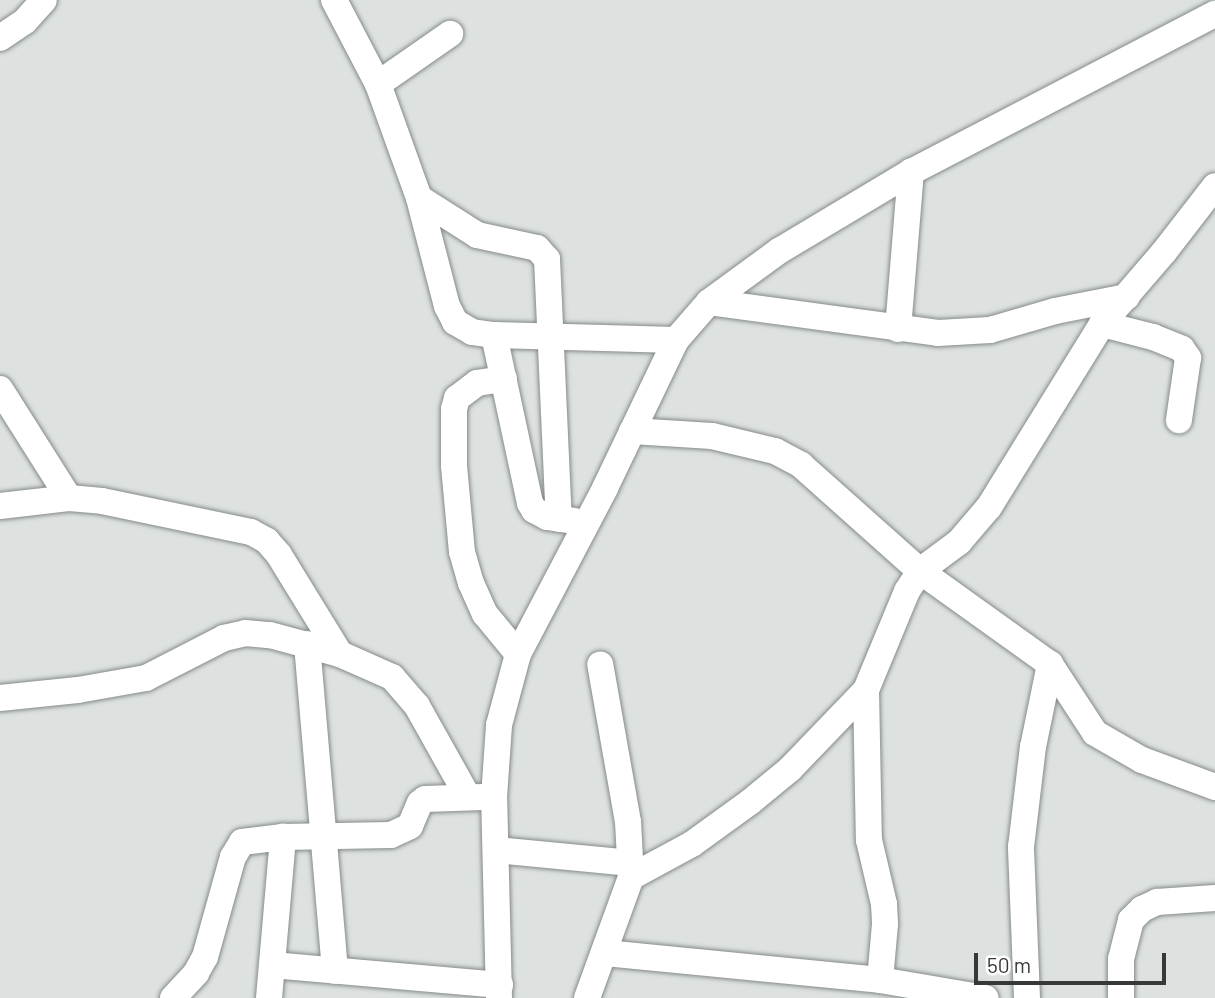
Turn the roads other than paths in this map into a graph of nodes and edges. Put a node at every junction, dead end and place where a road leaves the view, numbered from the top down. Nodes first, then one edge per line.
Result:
1 (44, 0) edge
2 (334, 0) edge
3 (1215, 14) edge
4 (450, 34) dead end
5 (0, 38) edge
6 (379, 84) junction
7 (911, 172) junction
8 (1215, 186) edge
9 (419, 198) junction
10 (1127, 297) junction
11 (709, 302) junction
12 (1102, 324) junction
13 (898, 329) junction
14 (494, 335) junction
15 (550, 339) junction
16 (676, 340) junction
17 (504, 379) junction
18 (0, 389) edge
19 (1179, 419) dead end
20 (632, 430) junction
21 (69, 498) junction
22 (0, 506) edge
23 (559, 519) junction
24 (587, 523) junction
25 (920, 571) junction
26 (307, 644) junction
27 (340, 654) junction
28 (518, 654) junction
29 (600, 664) dead end
30 (1050, 664) junction
31 (866, 690) junction
32 (0, 698) edge
33 (1215, 786) edge
34 (468, 797) junction
35 (494, 797) junction
36 (324, 836) junction
37 (284, 837) junction
38 (496, 850) junction
39 (631, 870) junction
40 (1215, 898) edge
41 (604, 953) junction
42 (272, 965) junction
43 (335, 971) junction
44 (880, 980) junction
45 (499, 991) edge
46 (173, 998) edge
47 (268, 998) edge
48 (587, 998) edge
49 (985, 998) edge
50 (1027, 998) edge
51 (1121, 998) edge

1 - 5 street
2 - 6 street
3 - 7 street
4 - 6 street
6 - 9 street
7 - 11 street
7 - 13 street
8 - 10 street
9 - 14 street
9 - 15 street
10 - 12 street
10 - 13 street
11 - 13 street
11 - 16 street
12 - 19 street
12 - 25 street
14 - 15 street
14 - 17 street
15 - 16 street
15 - 23 street
16 - 20 street
17 - 23 street
17 - 28 street
18 - 21 street
20 - 24 street
20 - 25 street
21 - 22 street
21 - 27 street
23 - 24 street
24 - 28 street
25 - 30 street
25 - 31 street
26 - 27 street
26 - 32 street
26 - 36 street
27 - 34 street
28 - 35 street
29 - 39 street
30 - 33 street
30 - 50 street
31 - 39 street
31 - 44 street
34 - 35 street
34 - 36 street
35 - 38 street
36 - 37 street
36 - 43 street
37 - 42 street
37 - 46 street
38 - 39 street
38 - 45 street
39 - 41 street
40 - 51 street
41 - 44 street
41 - 48 street
42 - 43 street
42 - 47 street
43 - 45 street
44 - 49 street

